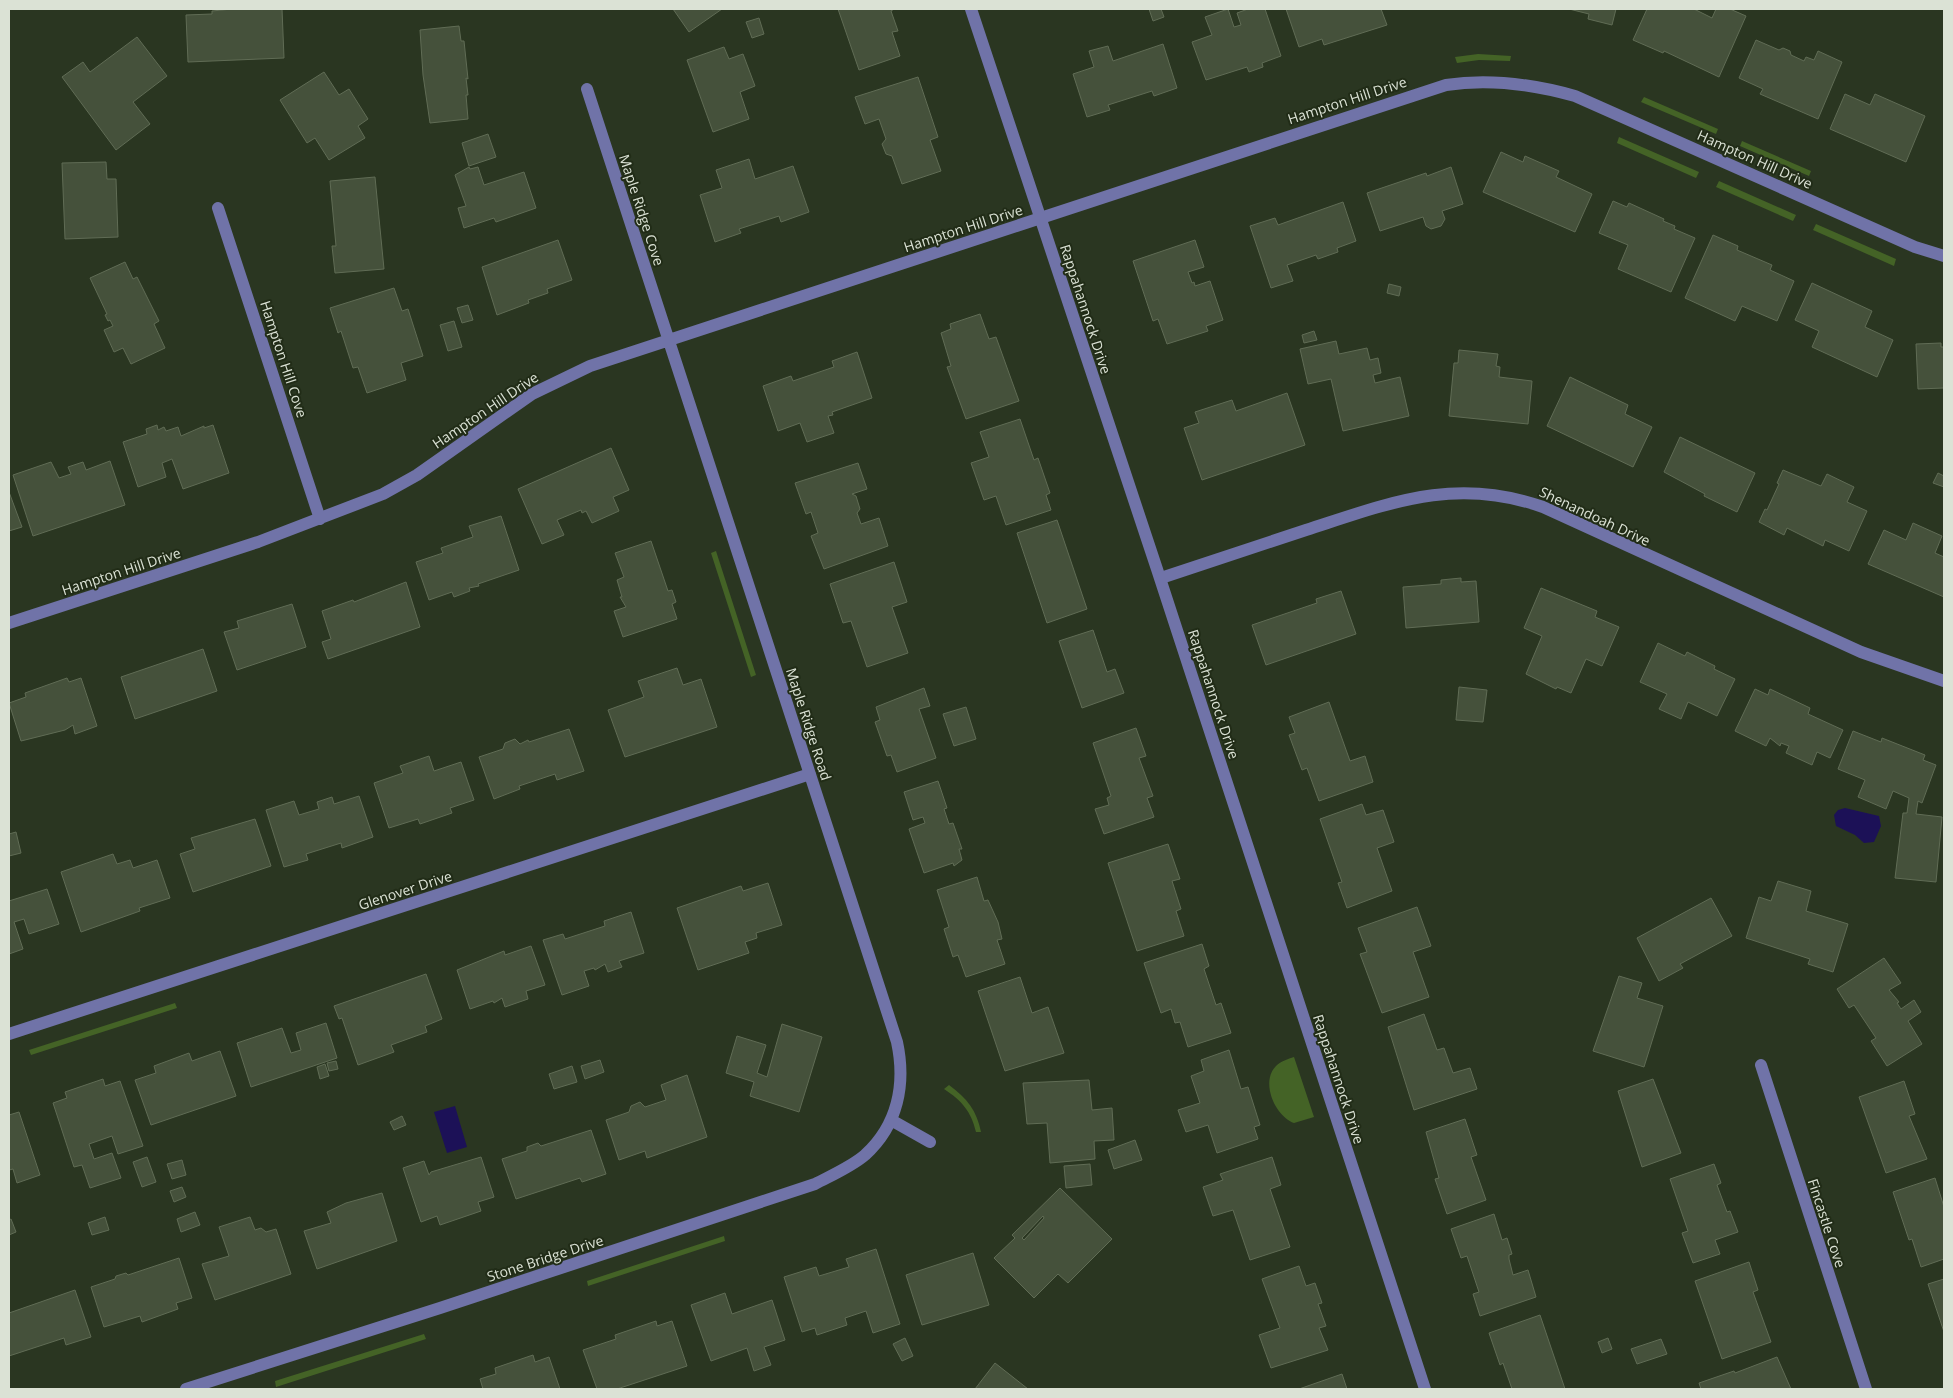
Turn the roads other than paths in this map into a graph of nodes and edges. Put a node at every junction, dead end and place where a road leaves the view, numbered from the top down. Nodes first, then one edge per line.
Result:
1 (971, 9) edge
2 (587, 89) dead end
3 (218, 208) dead end
4 (1041, 218) junction
5 (1944, 256) edge
6 (668, 339) junction
7 (320, 519) junction
8 (1162, 578) junction
9 (9, 623) edge
10 (1944, 681) edge
11 (810, 774) junction
12 (9, 1034) edge
13 (1761, 1065) dead end
14 (891, 1120) junction
15 (930, 1142) dead end
16 (186, 1389) edge
17 (1425, 1389) edge
18 (1866, 1389) edge

1 - 4 street, Rappahannock Drive
2 - 6 street, Maple Ridge Cove
3 - 7 street, Hampton Hill Cove
4 - 5 street, Hampton Hill Drive
4 - 6 street, Hampton Hill Drive
4 - 8 street, Rappahannock Drive
6 - 7 street, Hampton Hill Drive
6 - 11 street, Maple Ridge Road
7 - 9 street, Hampton Hill Drive
8 - 10 street, Shenandoah Drive
8 - 17 street, Rappahannock Drive
11 - 12 street, Glenover Drive
11 - 14 street, Maple Ridge Road
13 - 18 street, Fincastle Cove
14 - 15 street
14 - 16 street, Stone Bridge Drive

